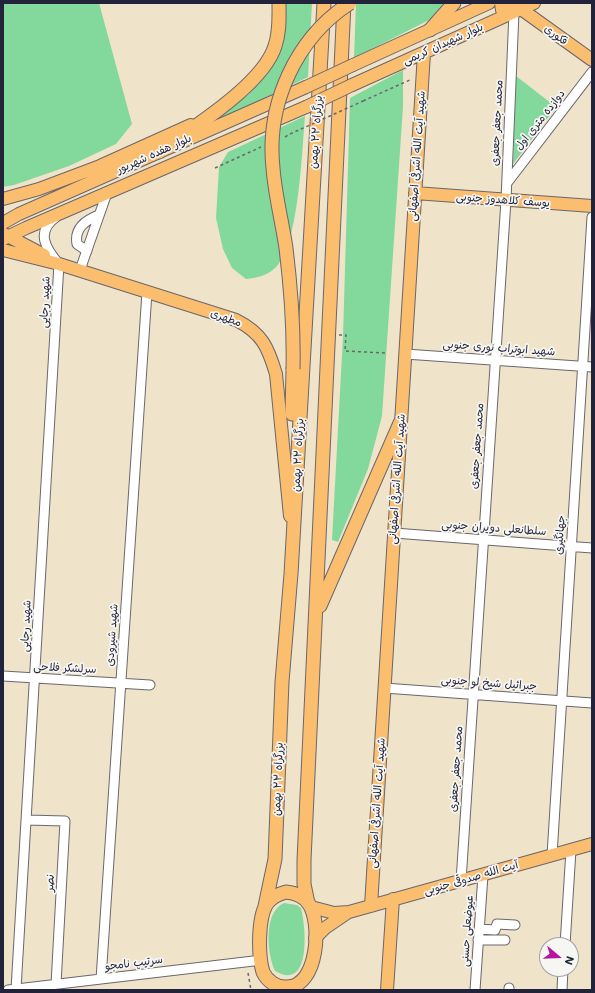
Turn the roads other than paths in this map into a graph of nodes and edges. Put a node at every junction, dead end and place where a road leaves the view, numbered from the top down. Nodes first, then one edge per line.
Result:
1 (279, 3) edge
2 (324, 3) edge
3 (344, 3) edge
4 (350, 3) edge
5 (454, 3) edge
6 (489, 3) edge
7 (501, 3) edge
8 (534, 3) edge
9 (521, 8) edge
10 (430, 30) junction
11 (424, 53) junction
12 (592, 60) edge
13 (592, 72) edge
14 (306, 87) joint
15 (306, 107) joint
16 (205, 118) junction
17 (159, 152) junction
18 (507, 183) junction
19 (107, 193) junction
20 (415, 193) junction
21 (3, 199) edge
22 (506, 200) junction
23 (592, 206) edge
24 (62, 212) junction
25 (100, 215) junction
26 (592, 217) edge
27 (3, 223) edge
28 (5, 236) edge
29 (3, 250) edge
30 (87, 251) junction
31 (59, 264) junction
32 (80, 270) junction
33 (147, 292) junction
34 (405, 354) junction
35 (495, 360) junction
36 (582, 366) junction
37 (592, 366) edge
38 (400, 423) junction
39 (290, 516) junction
40 (394, 533) junction
41 (483, 540) junction
42 (571, 546) junction
43 (592, 548) edge
44 (289, 595) junction
45 (316, 613) junction
46 (3, 676) edge
47 (35, 678) junction
48 (121, 683) junction
49 (150, 685) dead end
50 (384, 688) junction
51 (473, 694) junction
52 (562, 700) junction
53 (592, 703) edge
54 (26, 820) junction
55 (592, 844) edge
56 (571, 850) junction
57 (552, 855) junction
58 (483, 875) junction
59 (460, 881) junction
60 (393, 899) junction
61 (310, 905) junction
62 (265, 906) junction
63 (370, 906) junction
64 (349, 912) junction
65 (516, 925) dead end
66 (479, 929) junction
67 (566, 937) edge
68 (315, 938) junction
69 (478, 940) junction
70 (505, 940) dead end
71 (263, 966) junction
72 (563, 977) edge
73 (101, 979) junction
74 (56, 984) junction
75 (304, 984) edge
76 (12, 990) edge
77 (265, 990) edge
78 (387, 990) edge
79 (475, 990) edge
80 (562, 990) edge

1 - 16 highway
2 - 44 highway, بزرگراه ۲۲ بهمن
3 - 45 highway, بزرگراه ۲۲ بهمن
4 - 39 highway, bridge
5 - 10 highway
6 - 10 main road, بلوار شهیدان کریمی
7 - 9 main road
8 - 9 main road, بلوار شهیدان کریمی
9 - 11 main road, بلوار شهیدان کریمی
9 - 12 main road, فکوری
9 - 18 street, محمد جعفر جعفری
10 - 14 main road, بلوار شهیدان کریمی, bridge
11 - 15 main road, بلوار شهیدان کریمی, bridge
11 - 20 main road, شهید آیت الله اشرفی اصفهانی
13 - 18 street, دوازده متری اول
14 - 17 main road, بلوار هفده شهریور
15 - 19 main road, بلوار هفده شهریور
16 - 17 highway
16 - 21 main road
17 - 27 main road, بلوار هفده شهریور
18 - 22 street, محمد جعفر جعفری
19 - 24 main road, بلوار هفده شهریور
19 - 25 street
20 - 22 main road, یوسف کلاهدوز جنوبی
20 - 34 main road, شهید آیت الله اشرفی اصفهانی
22 - 23 main road, یوسف کلاهدوز جنوبی
22 - 35 street, محمد جعفر جعفری
24 - 28 main road, بلوار هفده شهریور
24 - 31 street
25 - 30 street
25 - 30 street
26 - 36 street, جهانگیری
28 - 31 main road
29 - 31 main road
30 - 32 street
31 - 32 main road, مطهری
31 - 47 street, شهید رجایی
32 - 33 main road, مطهری
33 - 39 main road, مطهری
33 - 48 street, شهید شیرودی
34 - 35 street, شهید ابوتراب نوری جنوبی
34 - 38 main road, شهید آیت الله اشرفی اصفهانی
35 - 36 street, شهید ابوتراب نوری جنوبی
35 - 41 street, محمد جعفر جعفری
36 - 37 street, شهید ابوتراب نوری جنوبی
36 - 42 street, جهانگیری
38 - 40 main road, شهید آیت الله اشرفی اصفهانی
38 - 45 highway
39 - 44 highway
40 - 41 street, سلطانعلی دویران جنوبی
40 - 50 main road, شهید آیت الله اشرفی اصفهانی
41 - 42 street, سلطانعلی دویران جنوبی
41 - 51 street, محمد جعفر جعفری
42 - 43 street, سلطانعلی دویران جنوبی
42 - 52 street, جهانگیری
44 - 62 highway, بزرگراه ۲۲ بهمن
45 - 61 highway, بزرگراه ۲۲ بهمن
46 - 47 street, سرلشکر فلاحی
47 - 48 street, سرلشکر فلاحی
47 - 54 street, شهید رجایی
48 - 49 street, سرلشکر فلاحی
48 - 73 street, شهید شیرودی
50 - 51 street, جبرائیل شیخ لو جنوبی
50 - 63 main road, شهید آیت الله اشرفی اصفهانی
51 - 52 street, جبرائیل شیخ لو جنوبی
51 - 59 street, محمد جعفر جعفری
52 - 53 street, جبرائیل شیخ لو جنوبی
52 - 57 street, جهانگیری
54 - 74 street, نصر
54 - 76 street, شهید رجایی
55 - 56 main road, آیت الله صدوقی جنوبی
56 - 57 main road, آیت الله صدوقی جنوبی
56 - 67 street
57 - 58 main road, آیت الله صدوقی جنوبی
58 - 59 main road, آیت الله صدوقی جنوبی
58 - 66 street, عیوضعلی حسنی
59 - 60 main road, آیت الله صدوقی جنوبی
60 - 63 main road, آیت الله صدوقی جنوبی
60 - 78 main road
61 - 62 highway
61 - 64 main road
61 - 68 highway
62 - 71 highway
63 - 64 main road, آیت الله صدوقی جنوبی
64 - 68 main road
65 - 66 street
66 - 69 street, عیوضعلی حسنی
68 - 75 highway
69 - 70 street
69 - 79 street, عیوضعلی حسنی
71 - 73 street, سرتیپ نامجو
71 - 75 highway
71 - 77 highway
72 - 80 street
73 - 74 street, سرتیپ نامجو
74 - 76 street, سرتیپ نامجو

